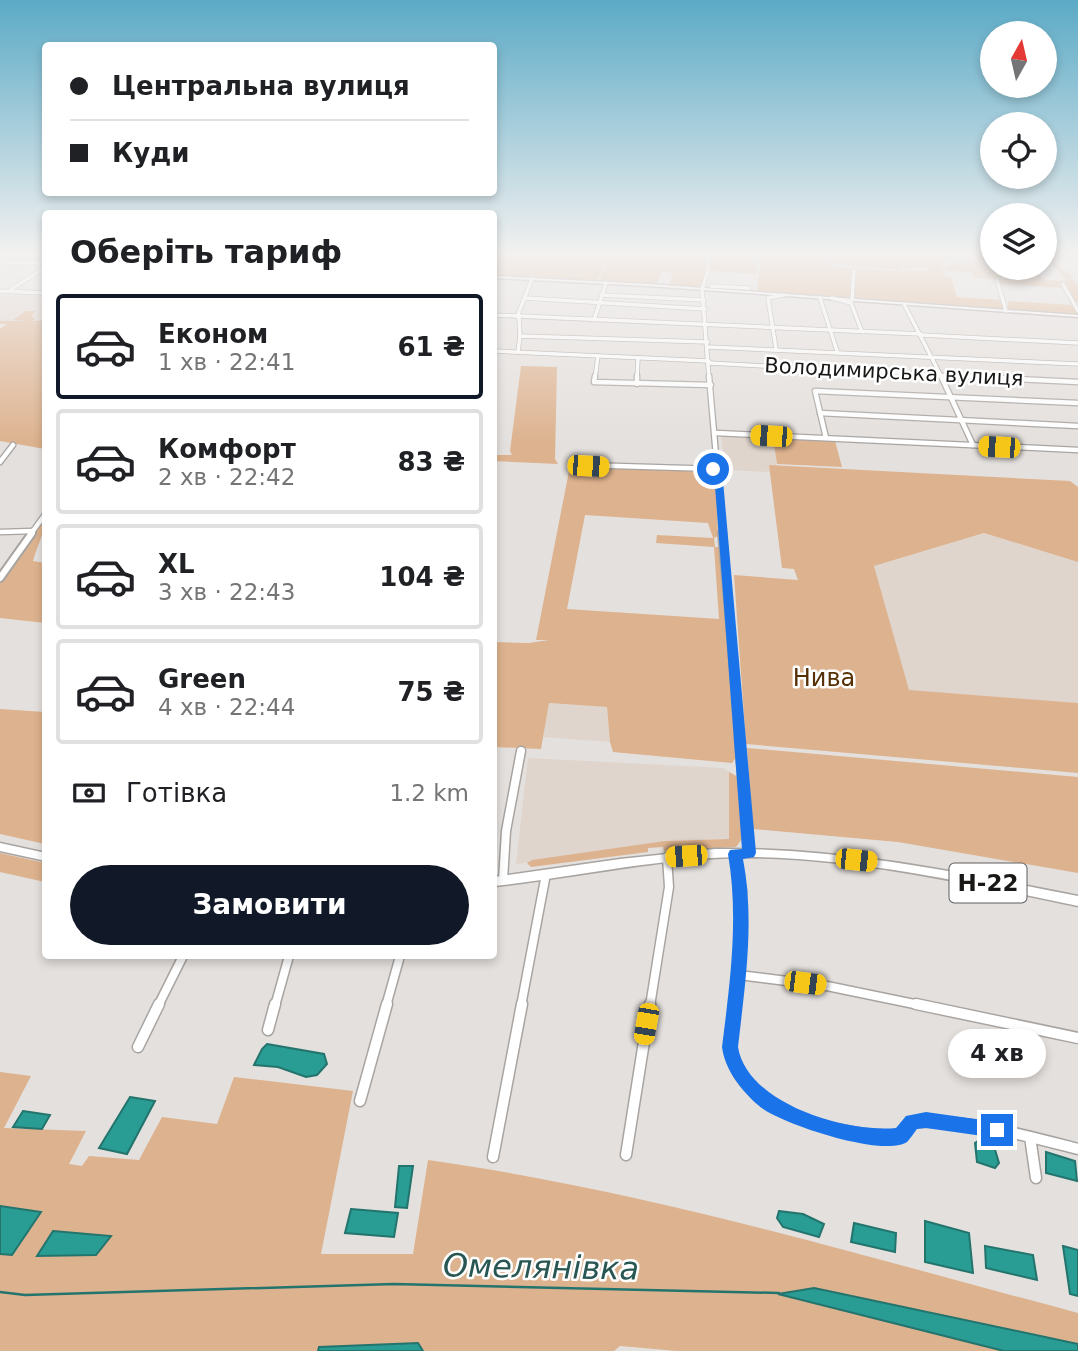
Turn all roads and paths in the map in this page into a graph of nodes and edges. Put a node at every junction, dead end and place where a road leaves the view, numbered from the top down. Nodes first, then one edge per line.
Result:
1 (518, 318) edge
2 (545, 318) edge
3 (706, 318) edge
4 (771, 318) edge
5 (827, 318) edge
6 (857, 318) edge
7 (912, 318) edge
8 (594, 320) joint
9 (706, 326) junction
10 (772, 328) junction
11 (832, 331) junction
12 (862, 332) junction
13 (921, 335) junction
14 (520, 336) junction
15 (1078, 344) edge
16 (708, 345) junction
17 (776, 349) junction
18 (497, 351) edge
19 (837, 351) junction
20 (518, 352) junction
21 (598, 356) junction
22 (932, 356) junction
23 (638, 358) junction
24 (709, 362) junction
25 (1078, 364) edge
26 (941, 375) junction
27 (1078, 383) edge
28 (637, 384) junction
29 (711, 386) junction
30 (953, 397) junction
31 (1078, 404) edge
32 (820, 413) junction
33 (962, 420) junction
34 (1078, 426) edge
35 (716, 433) junction
36 (826, 438) junction
37 (13, 445) dead end
38 (973, 445) junction
39 (1078, 450) edge
40 (0, 462) edge
41 (583, 465) dead end
42 (718, 469) junction
43 (42, 519) edge
44 (33, 531) junction
45 (0, 532) edge
46 (0, 578) edge
47 (521, 751) dead end
48 (0, 847) edge
49 (749, 853) junction
50 (735, 854) junction
51 (42, 856) edge
52 (667, 857) junction
53 (546, 874) junction
54 (498, 881) edge
55 (1078, 901) edge
56 (182, 959) edge
57 (288, 959) edge
58 (399, 959) edge
59 (739, 975) junction
60 (268, 1030) dead end
61 (1078, 1038) edge
62 (138, 1047) dead end
63 (360, 1101) dead end
64 (1030, 1138) junction
65 (1078, 1149) edge
66 (626, 1155) dead end
67 (493, 1157) dead end
68 (1036, 1178) dead end

1 - 14 street
2 - 8 street
3 - 9 street
4 - 10 street
5 - 11 street
6 - 12 street
7 - 13 street
8 - 9 street
9 - 10 street
9 - 16 street
10 - 11 street
10 - 17 street
11 - 12 street
11 - 19 street
12 - 13 street
13 - 15 street
13 - 22 street
14 - 16 street
14 - 20 street
16 - 17 street
16 - 24 street
17 - 19 street
18 - 20 street, Володимирська вулиця
19 - 22 street
20 - 21 street, Володимирська вулиця
21 - 23 street, Володимирська вулиця
21 - 28 street
22 - 25 street
22 - 26 street
23 - 24 street, Володимирська вулиця
23 - 28 street
24 - 26 street, Володимирська вулиця
24 - 29 street
26 - 27 street, Володимирська вулиця
26 - 30 street
28 - 29 street
29 - 35 street
30 - 31 street
30 - 32 street
30 - 33 street
32 - 33 street
32 - 36 street
33 - 34 street
33 - 38 street
35 - 36 street
35 - 42 street
36 - 38 street
37 - 40 street
38 - 39 street
41 - 42 street
42 - 49 street
43 - 44 street
44 - 45 street
44 - 46 street
47 - 54 street
48 - 51 main road
49 - 50 main road, Н-22
49 - 55 main road, Н-22
50 - 52 main road, Н-22
50 - 59 street
52 - 53 main road, Н-22
52 - 66 street
53 - 54 main road, Н-22
53 - 67 street
56 - 62 street
57 - 60 street
58 - 63 street
59 - 61 street
59 - 64 street
64 - 65 street
64 - 68 street

